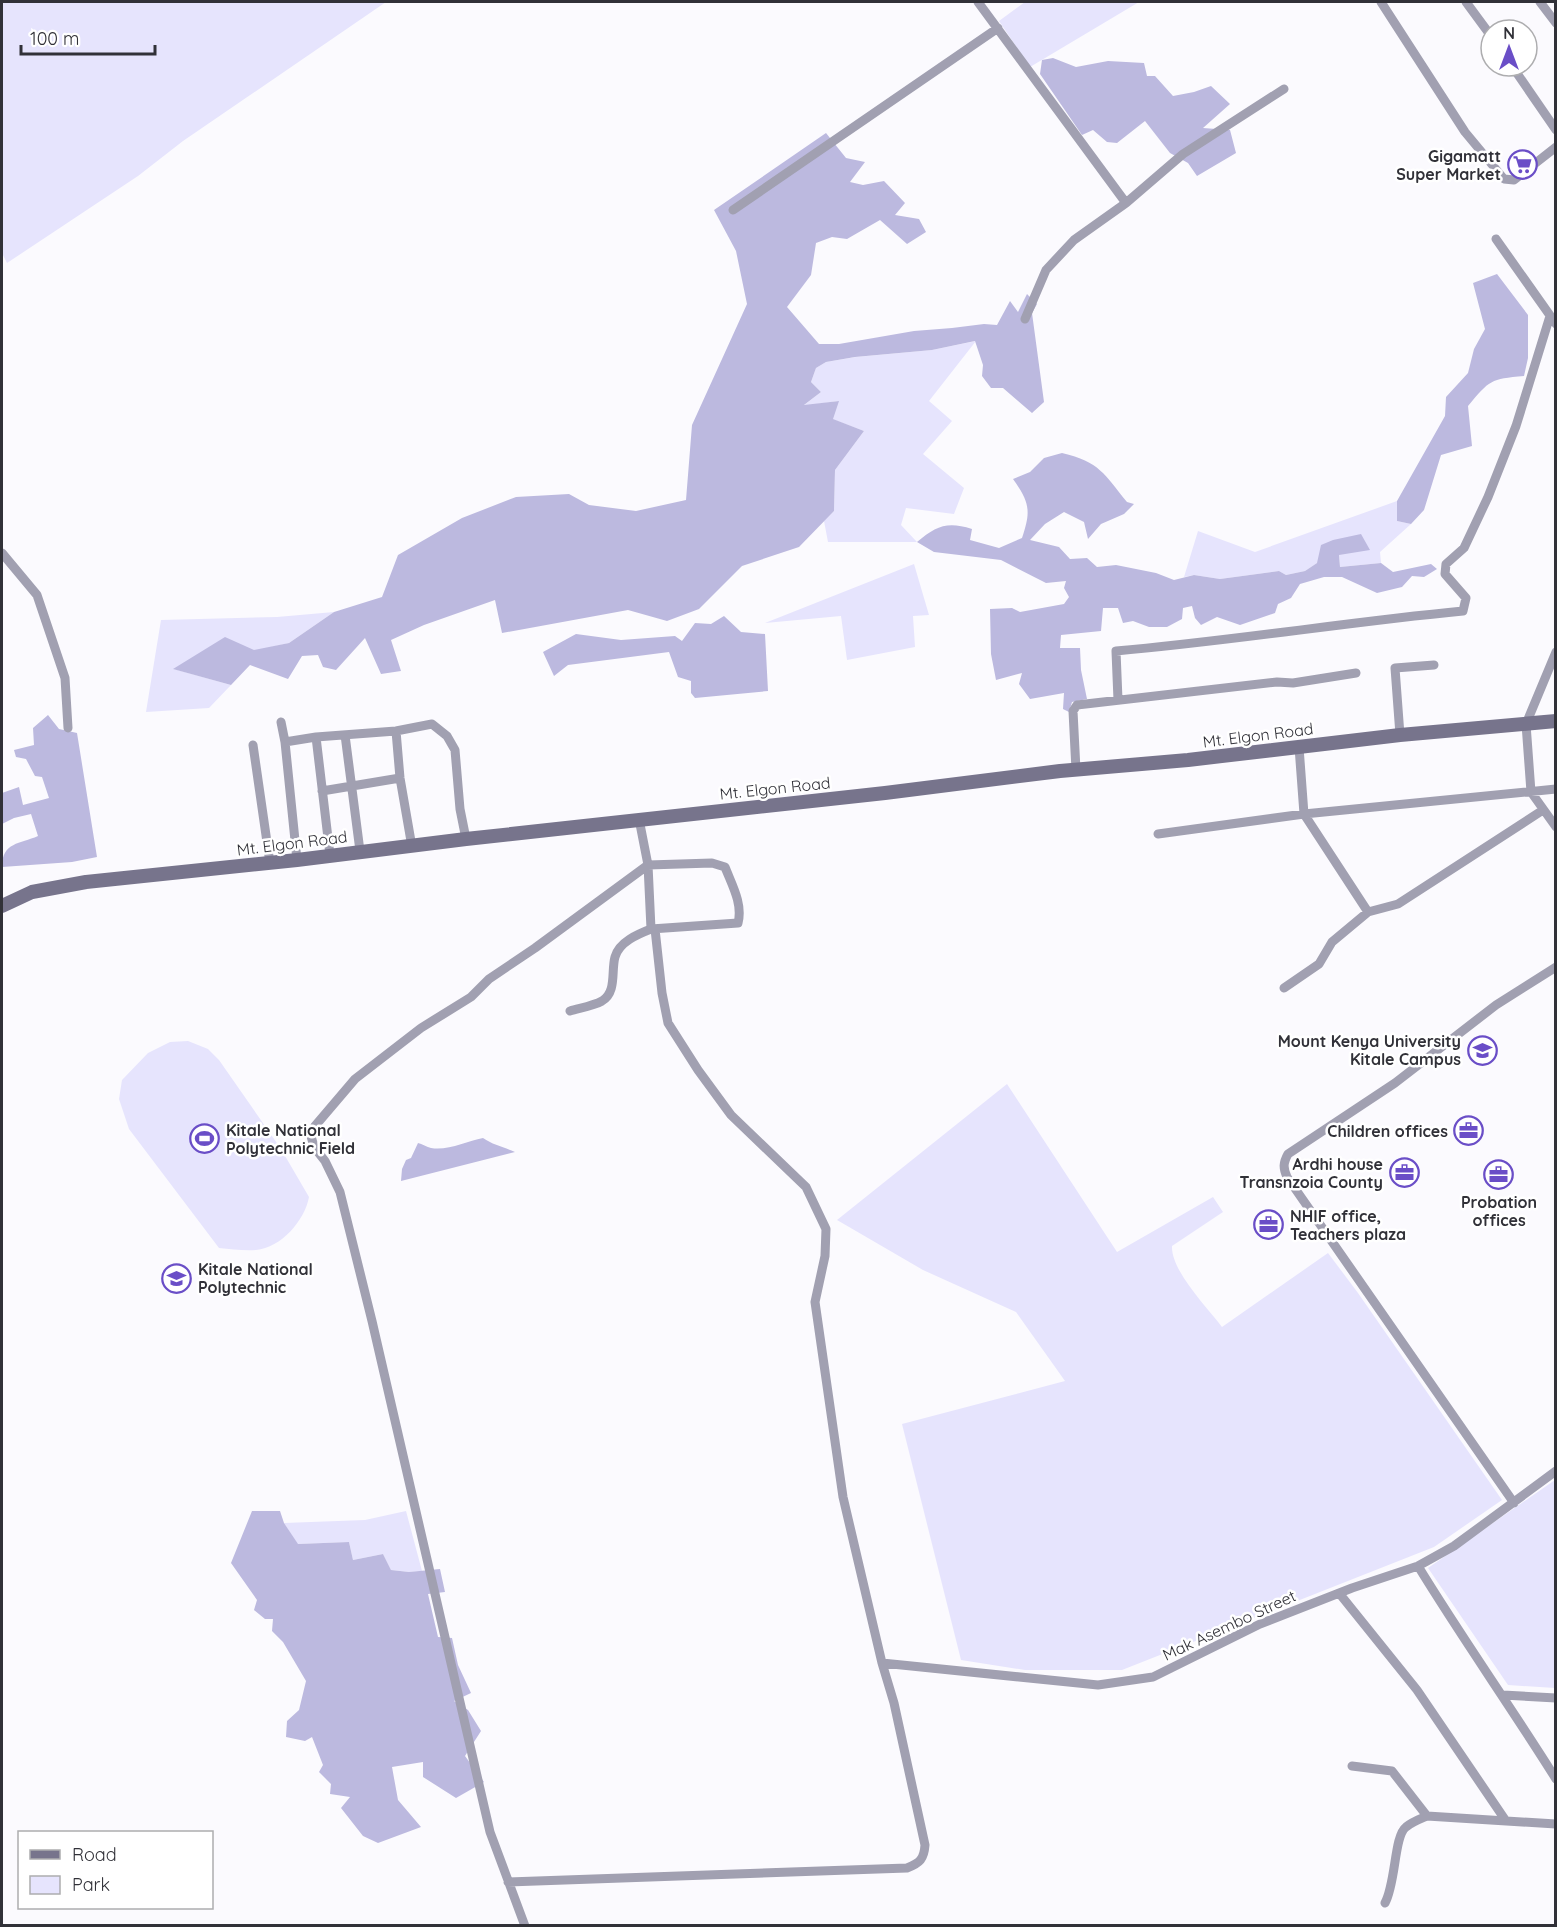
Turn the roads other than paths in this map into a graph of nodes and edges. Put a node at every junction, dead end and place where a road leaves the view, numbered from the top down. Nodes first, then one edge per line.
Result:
1 (978, 2) edge
2 (1381, 2) edge
3 (1466, 2) edge
4 (1540, 2) edge
5 (1479, 20) edge
6 (1556, 23) edge
7 (998, 28) junction
8 (1520, 78) edge
9 (1284, 89) dead end
10 (1556, 130) edge
11 (1556, 147) edge
12 (1126, 203) junction
13 (733, 210) dead end
14 (1496, 239) dead end
15 (1025, 319) dead end
16 (1553, 320) edge
17 (2, 553) edge
18 (1555, 655) edge
19 (1434, 665) dead end
20 (1356, 673) dead end
21 (1118, 700) junction
22 (1556, 721) edge
23 (281, 722) dead end
24 (1526, 724) junction
25 (68, 728) dead end
26 (396, 731) junction
27 (345, 735) junction
28 (1400, 735) junction
29 (315, 738) junction
30 (285, 742) junction
31 (254, 745) dead end
32 (1299, 747) junction
33 (1076, 770) junction
34 (400, 778) junction
35 (351, 786) junction
36 (1556, 789) edge
37 (322, 790) junction
38 (1531, 792) junction
39 (1543, 810) junction
40 (1304, 814) junction
41 (639, 819) junction
42 (1556, 826) edge
43 (1158, 834) dead end
44 (466, 839) junction
45 (412, 847) junction
46 (360, 852) junction
47 (330, 855) junction
48 (297, 860) junction
49 (270, 863) junction
50 (648, 865) junction
51 (2, 906) edge
52 (1368, 912) junction
53 (653, 929) junction
54 (1556, 967) edge
55 (1284, 988) dead end
56 (570, 1011) dead end
57 (1556, 1472) edge
58 (1514, 1503) junction
59 (1418, 1566) junction
60 (1339, 1593) junction
61 (882, 1663) junction
62 (1503, 1695) junction
63 (1556, 1698) edge
64 (1352, 1766) dead end
65 (1556, 1779) edge
66 (1427, 1816) junction
67 (1506, 1821) junction
68 (1556, 1824) edge
69 (508, 1882) junction
70 (1385, 1903) dead end
71 (525, 1926) edge

1 - 7 street
2 - 11 street
3 - 5 street
4 - 6 street
7 - 12 street
7 - 13 street
8 - 10 street
9 - 12 street
12 - 15 street
14 - 16 street
16 - 21 street
17 - 25 street
18 - 24 street
19 - 28 street
20 - 21 street
21 - 33 street
22 - 24 street, Mt. Elgon Road
23 - 30 street
24 - 28 street, Mt. Elgon Road
24 - 38 street
26 - 27 street
26 - 34 street
26 - 44 street
27 - 29 street
27 - 35 street
28 - 32 street, Mt. Elgon Road
29 - 30 street
29 - 37 street
30 - 48 street
31 - 49 street
32 - 33 street, Mt. Elgon Road
32 - 40 street
33 - 41 street, Mt. Elgon Road
34 - 35 street
34 - 45 street
35 - 37 street
35 - 46 street
36 - 38 street
37 - 47 street
38 - 39 street
38 - 40 street
39 - 42 street
39 - 52 street
40 - 43 street
40 - 52 street
41 - 44 street, Mt. Elgon Road
41 - 50 street
44 - 45 street, Mt. Elgon Road
45 - 46 street, Mt. Elgon Road
46 - 47 street, Mt. Elgon Road
47 - 48 street, Mt. Elgon Road
48 - 49 street, Mt. Elgon Road
49 - 51 street, Mt. Elgon Road
50 - 53 street
50 - 53 street
50 - 69 street
52 - 55 street
53 - 56 street
53 - 61 street
54 - 58 street
57 - 58 street, Mak Asembo Street
58 - 59 street, Mak Asembo Street
59 - 60 street, Mak Asembo Street
59 - 62 street
60 - 61 street, Mak Asembo Street
60 - 67 street
61 - 69 street
62 - 63 street
62 - 65 street
64 - 66 street
66 - 67 street
66 - 70 street
67 - 68 street
69 - 71 street

